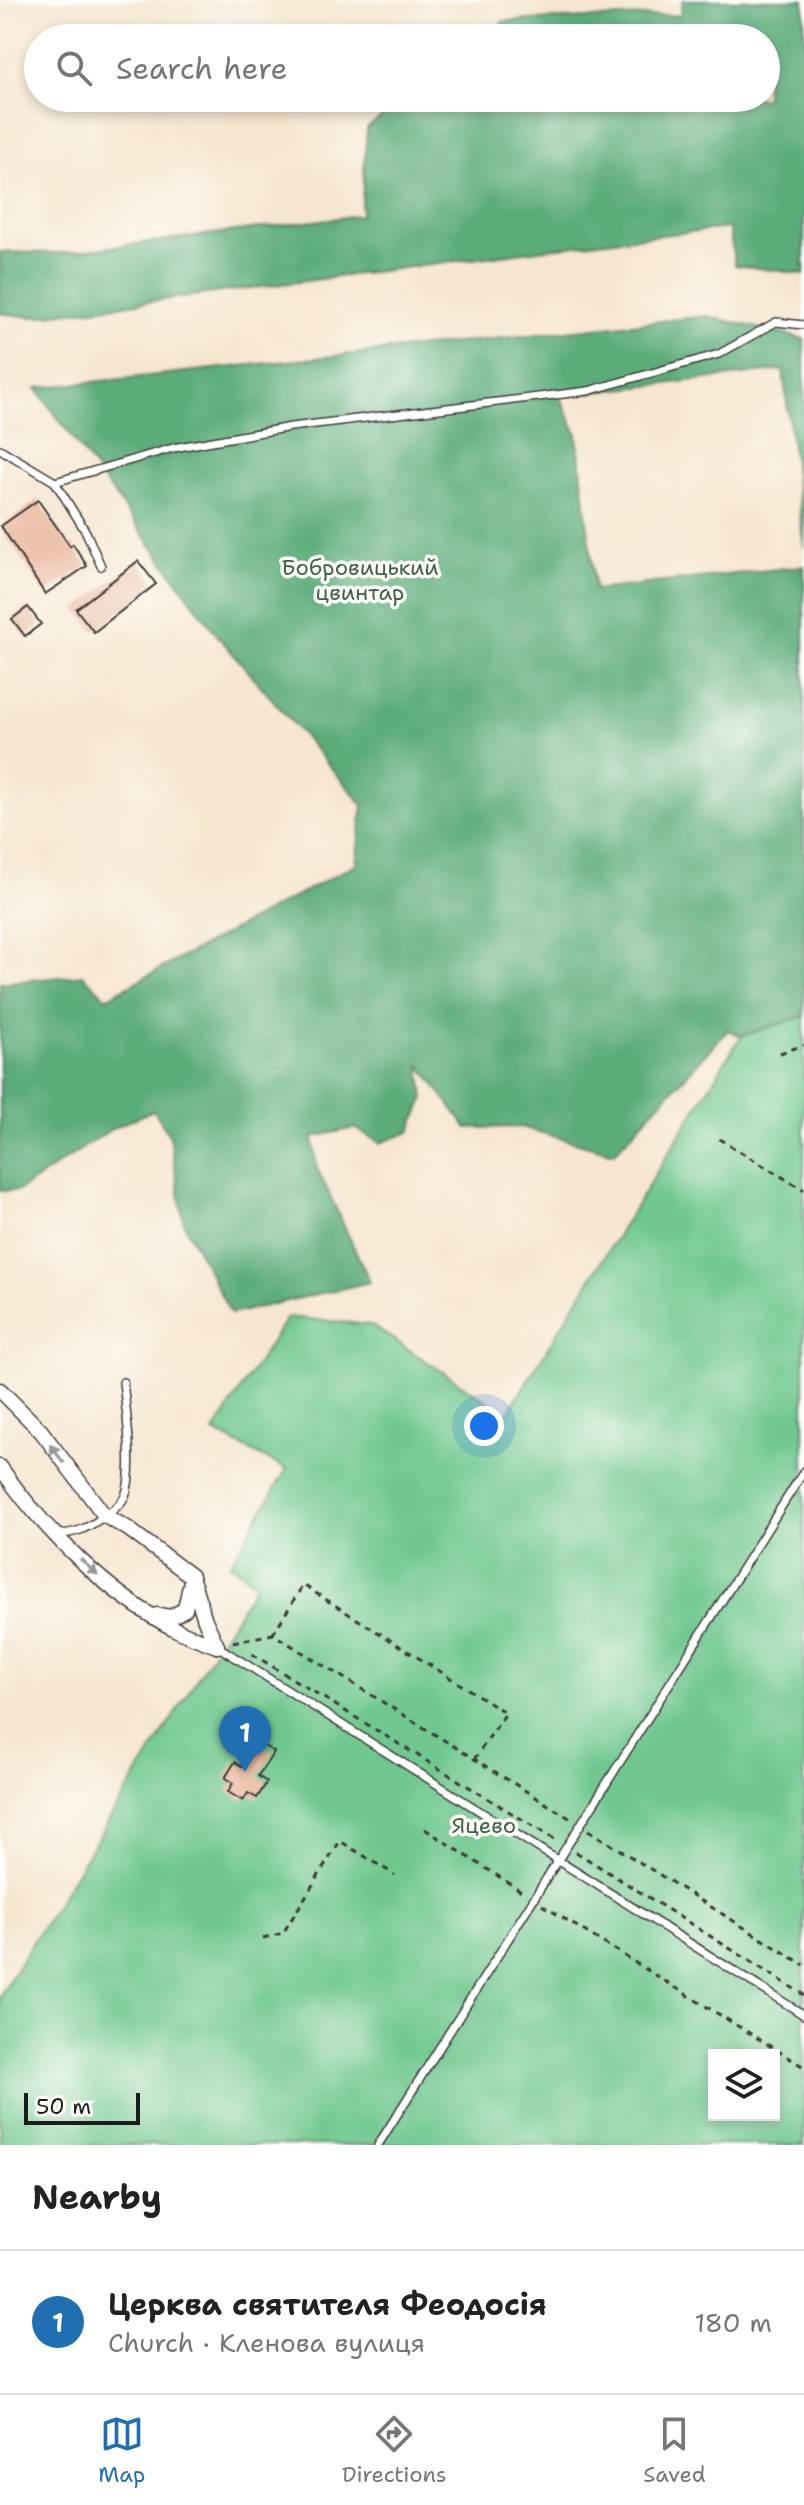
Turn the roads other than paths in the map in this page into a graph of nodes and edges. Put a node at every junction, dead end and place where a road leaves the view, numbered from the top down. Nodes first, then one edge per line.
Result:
1 (804, 325) edge
2 (0, 449) edge
3 (55, 482) junction
4 (101, 566) dead end
5 (123, 1382) dead end
6 (0, 1390) edge
7 (0, 1467) edge
8 (804, 1471) edge
9 (105, 1516) junction
10 (54, 1534) junction
11 (191, 1576) junction
12 (152, 1614) junction
13 (217, 1646) junction
14 (560, 1861) junction
15 (804, 2015) edge
16 (378, 2145) edge

1 - 3 lane
2 - 3 lane
3 - 4 lane
5 - 9 lane
9 -> 6 street
7 - 10 street
8 - 14 lane
9 - 10 lane
9 - 11 street
10 -> 12 street
11 - 12 street
11 - 13 street
12 - 13 street
13 - 14 lane
14 - 15 lane
14 - 16 lane

